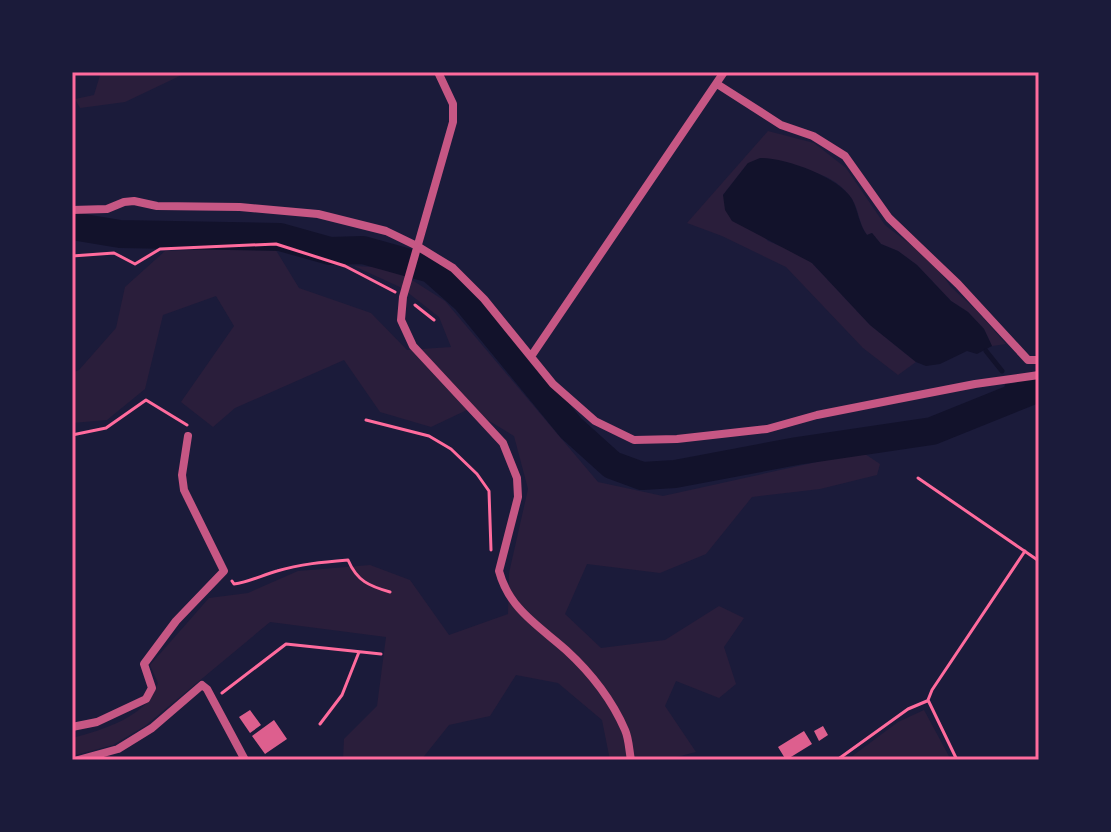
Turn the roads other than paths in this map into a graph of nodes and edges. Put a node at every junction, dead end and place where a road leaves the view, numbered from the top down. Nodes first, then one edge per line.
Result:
1 (438, 72) edge
2 (724, 72) edge
3 (717, 84) junction
4 (72, 210) edge
5 (417, 246) junction
6 (532, 355) junction
7 (1039, 360) edge
8 (1039, 375) edge
9 (188, 436) road end
10 (72, 727) edge
11 (78, 760) edge
12 (245, 760) edge
13 (631, 760) edge

1 - 5 street
2 - 3 street
3 - 6 street
3 - 7 street
4 - 5 street
5 - 6 street
5 - 13 street
6 - 8 street
9 - 10 street
11 - 12 street

